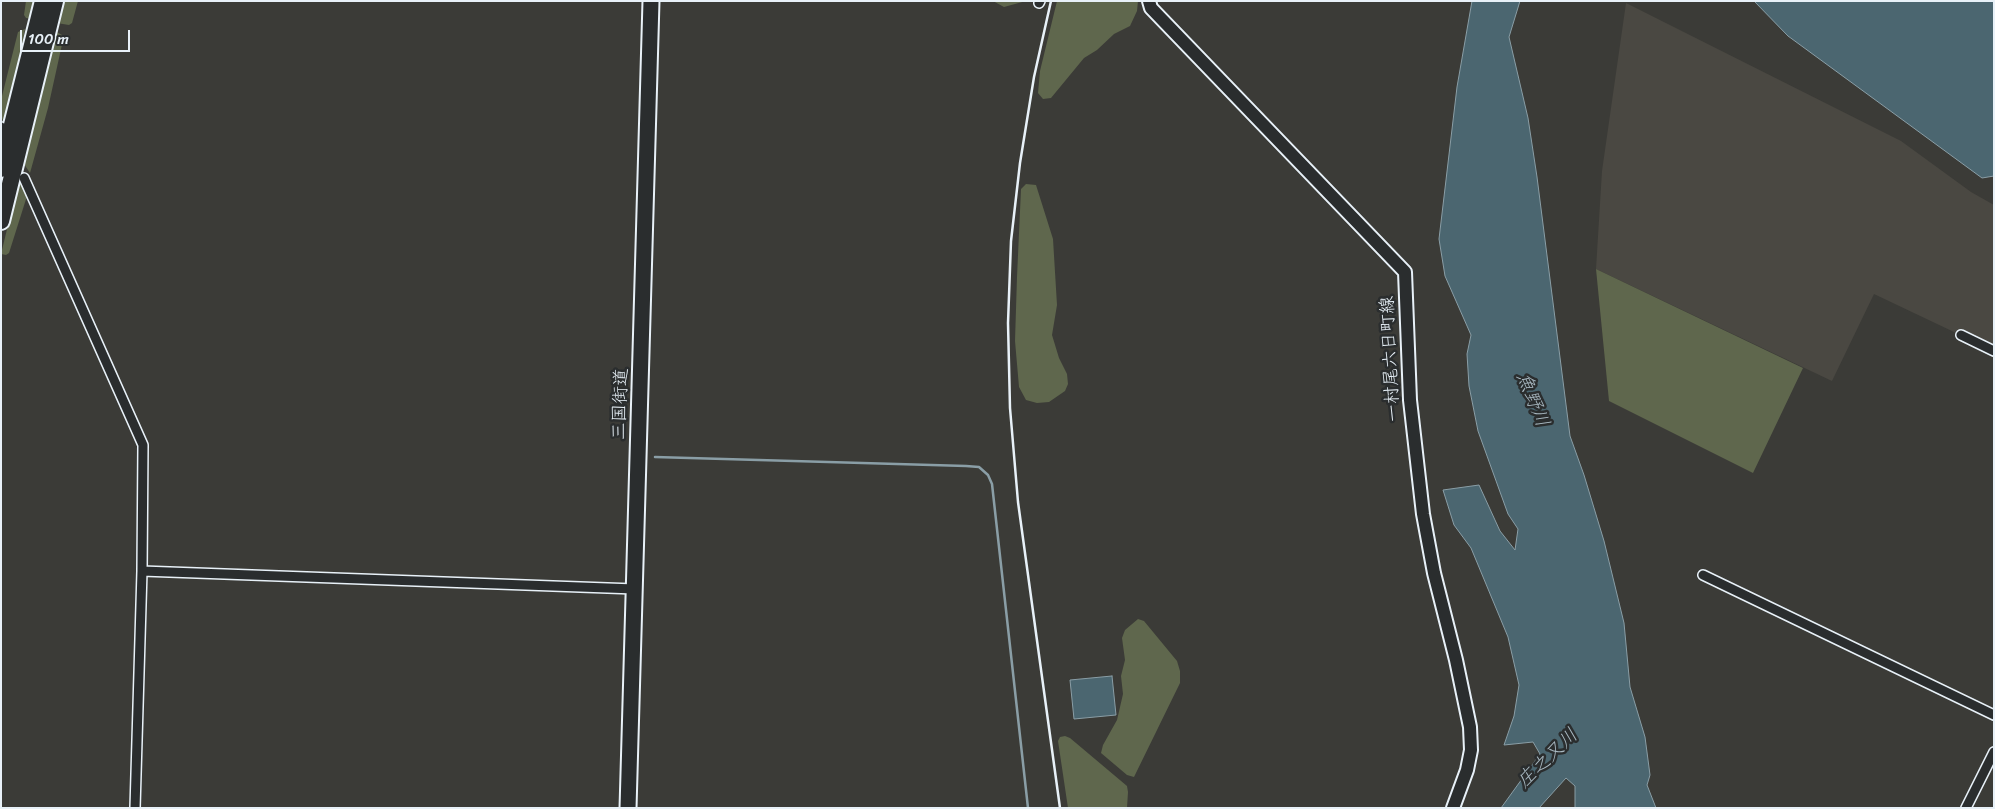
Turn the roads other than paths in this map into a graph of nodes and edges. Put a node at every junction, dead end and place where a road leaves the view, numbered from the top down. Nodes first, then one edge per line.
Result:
1 (43, 1) edge
2 (55, 1) edge
3 (651, 1) edge
4 (1149, 1) edge
5 (40, 33) junction
6 (1, 170) edge
7 (24, 178) dead end
8 (1, 221) edge
9 (1961, 336) dead end
10 (1994, 351) edge
11 (142, 571) junction
12 (1703, 575) dead end
13 (635, 589) junction
14 (1994, 715) edge
15 (1994, 752) edge
16 (135, 808) edge
17 (628, 808) edge
18 (1453, 808) edge
19 (1966, 808) edge

1 - 5 highway
2 - 5 highway
3 - 13 highway, 三国街道
4 - 18 main road, 一村尾六日町線
5 - 6 highway
5 - 8 highway
7 - 11 street
9 - 10 street
11 - 13 street
11 - 16 street
12 - 14 street
13 - 17 highway, 三国街道
15 - 19 street

